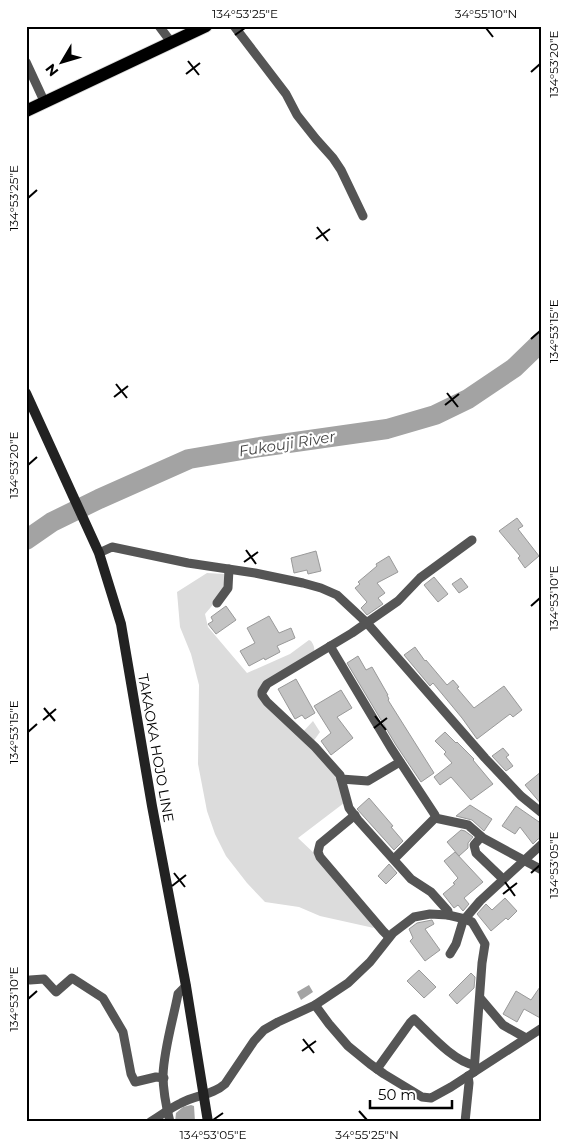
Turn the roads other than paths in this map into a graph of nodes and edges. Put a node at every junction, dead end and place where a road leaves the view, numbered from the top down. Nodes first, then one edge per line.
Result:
1 (159, 26) edge
2 (206, 26) edge
3 (234, 26) edge
4 (171, 42) junction
5 (26, 62) edge
6 (45, 103) junction
7 (26, 111) edge
8 (362, 216) dead end
9 (26, 393) edge
10 (472, 540) dead end
11 (99, 553) junction
12 (229, 569) junction
13 (217, 603) dead end
14 (367, 623) junction
15 (330, 646) junction
16 (400, 762) junction
17 (341, 778) junction
18 (542, 813) edge
19 (354, 815) junction
20 (436, 818) junction
21 (481, 837) junction
22 (542, 844) edge
23 (394, 860) junction
24 (523, 861) junction
25 (542, 870) edge
26 (503, 879) junction
27 (448, 915) junction
28 (465, 919) junction
29 (389, 937) junction
30 (450, 954) dead end
31 (30, 980) dead end
32 (186, 986) junction
33 (480, 998) junction
34 (315, 1005) junction
35 (542, 1028) edge
36 (526, 1038) junction
37 (376, 1069) junction
38 (472, 1071) junction
39 (164, 1078) junction
40 (203, 1096) junction
41 (167, 1111) junction
42 (150, 1122) edge
43 (170, 1122) edge
44 (208, 1122) edge
45 (465, 1122) edge

1 - 4 street
2 - 4 main road
3 - 8 street
4 - 6 main road
5 - 6 street
6 - 7 main road
9 - 11 main road, TAKAOKA HOJO LINE
10 - 14 street
11 - 12 street
11 - 32 main road, TAKAOKA HOJO LINE
12 - 13 street
12 - 14 street
14 - 15 street
14 - 18 street
15 - 16 street
15 - 17 street
16 - 17 street
16 - 20 street
17 - 19 street
19 - 23 street
19 - 29 street
20 - 21 street
20 - 23 street
21 - 24 street
21 - 26 street
22 - 24 street
23 - 27 street
24 - 25 street
24 - 26 street
26 - 28 street
27 - 28 street
27 - 29 street
28 - 30 street
28 - 33 street
29 - 34 street
31 - 39 street
32 - 39 street
32 - 40 main road, TAKAOKA HOJO LINE
33 - 36 street
33 - 38 street
34 - 37 street
34 - 40 street
35 - 36 street
36 - 38 street
37 - 38 street
37 - 38 street
38 - 45 street
39 - 41 street
40 - 41 street
40 - 44 main road, TAKAOKA HOJO LINE
41 - 42 street
41 - 43 street

